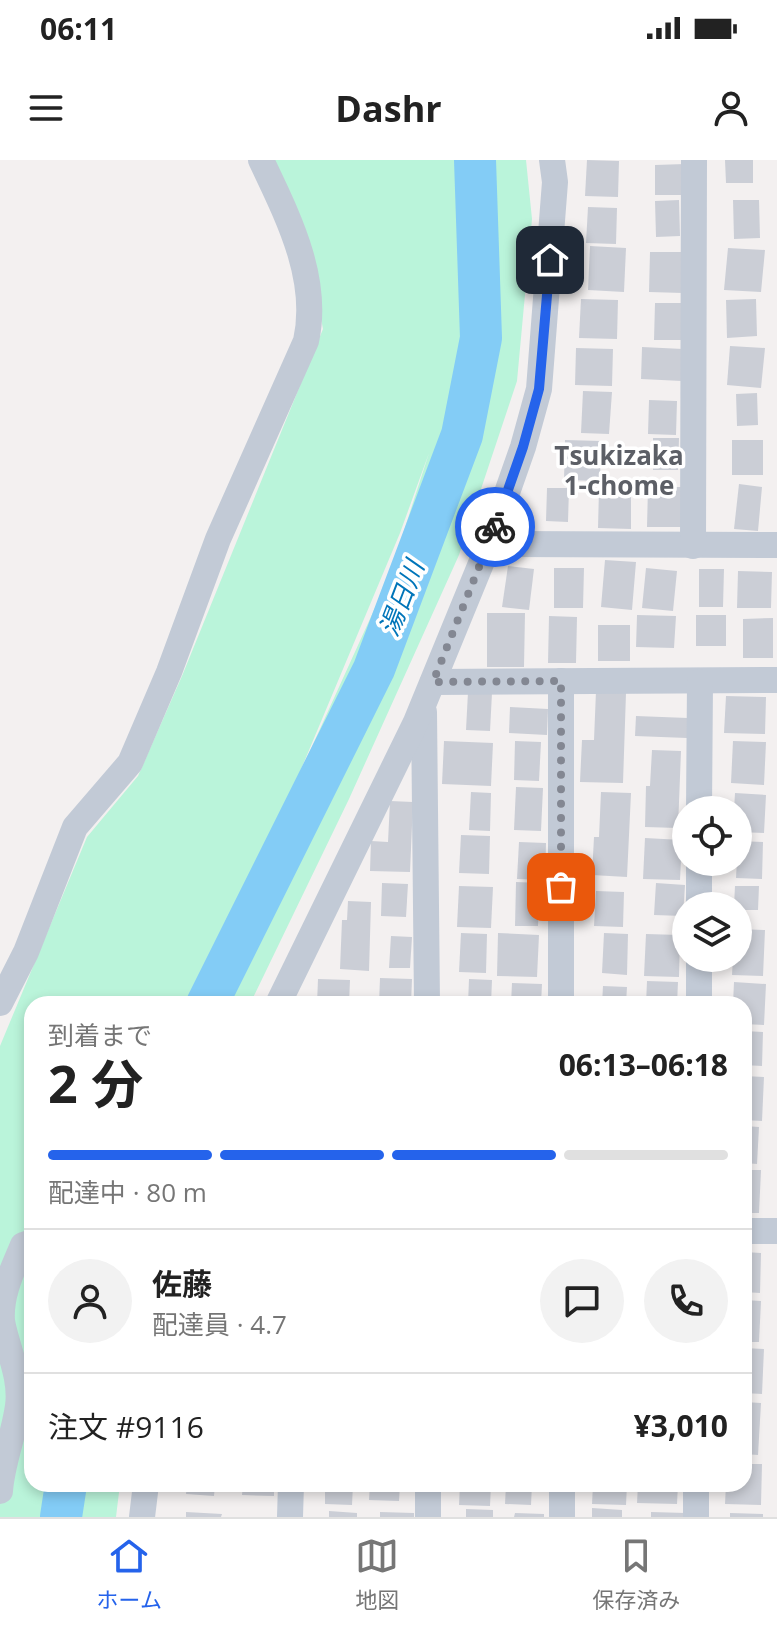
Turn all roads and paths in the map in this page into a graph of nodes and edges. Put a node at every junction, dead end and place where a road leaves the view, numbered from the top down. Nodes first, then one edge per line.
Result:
1 (261, 160) edge
2 (552, 160) edge
3 (694, 160) edge
4 (489, 544) junction
5 (777, 545) edge
6 (693, 546) junction
7 (777, 680) edge
8 (561, 681) junction
9 (700, 682) junction
10 (428, 692) junction
11 (699, 796) edge
12 (699, 972) edge
13 (282, 996) edge
14 (427, 996) edge
15 (561, 996) edge
16 (699, 996) edge
17 (0, 1003) edge
18 (752, 1231) edge
19 (777, 1231) edge
20 (24, 1245) edge
21 (0, 1491) edge
22 (145, 1492) edge
23 (291, 1492) edge
24 (428, 1492) edge
25 (562, 1492) edge
26 (696, 1492) edge
27 (142, 1517) edge
28 (290, 1517) edge
29 (428, 1517) edge
30 (562, 1517) edge
31 (696, 1517) edge

1 - 17 street
2 - 4 street
3 - 6 street
4 - 6 street
4 - 10 street
5 - 6 street
7 - 9 street
8 - 9 street
8 - 10 street
8 - 15 street
9 - 11 street
10 - 13 street
10 - 14 street
12 - 16 street
18 - 19 street
20 - 21 street
22 - 27 street
23 - 28 street
24 - 29 street
25 - 30 street
26 - 31 street

